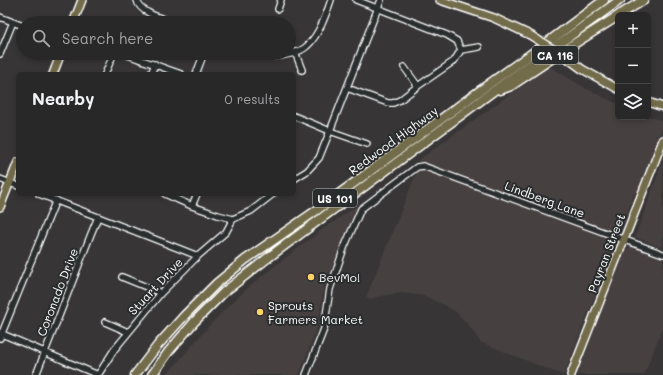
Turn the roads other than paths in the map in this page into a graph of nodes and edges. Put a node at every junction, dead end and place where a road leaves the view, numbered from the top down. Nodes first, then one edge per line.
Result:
1 (82, 0) edge
2 (137, 0) edge
3 (281, 0) edge
4 (332, 0) edge
5 (356, 0) edge
6 (381, 0) edge
7 (440, 0) edge
8 (596, 0) edge
9 (604, 0) edge
10 (620, 0) edge
11 (644, 0) edge
12 (278, 9) dead end
13 (378, 9) junction
14 (624, 12) edge
15 (75, 16) edge
16 (158, 16) edge
17 (0, 17) edge
18 (615, 18) edge
19 (13, 22) junction
20 (16, 23) edge
21 (552, 40) junction
22 (480, 47) dead end
23 (461, 50) junction
24 (296, 52) edge
25 (0, 54) edge
26 (296, 55) edge
27 (58, 60) edge
28 (111, 60) edge
29 (142, 60) edge
30 (201, 60) edge
31 (154, 64) junction
32 (404, 66) dead end
33 (302, 70) dead end
34 (54, 72) edge
35 (106, 72) edge
36 (152, 72) edge
37 (176, 72) edge
38 (197, 72) edge
39 (418, 86) junction
40 (615, 87) edge
41 (347, 88) junction
42 (492, 92) junction
43 (651, 103) edge
44 (663, 108) edge
45 (296, 117) edge
46 (330, 131) junction
47 (663, 140) edge
48 (367, 144) dead end
49 (16, 167) edge
50 (296, 178) edge
51 (0, 179) edge
52 (9, 183) junction
53 (16, 185) edge
54 (45, 196) edge
55 (170, 196) edge
56 (196, 196) edge
57 (269, 196) edge
58 (56, 200) junction
59 (192, 206) junction
60 (0, 207) edge
61 (98, 217) junction
62 (234, 219) junction
63 (624, 240) junction
64 (663, 254) edge
65 (198, 256) junction
66 (122, 277) dead end
67 (161, 292) junction
68 (105, 322) dead end
69 (128, 332) junction
70 (1, 335) edge
71 (45, 352) junction
72 (36, 375) edge
73 (98, 375) edge
74 (136, 375) edge
75 (152, 375) edge
76 (306, 375) edge
77 (571, 375) edge

1 - 15 main road
2 - 16 street
3 - 12 street
4 - 24 street
5 - 13 street
6 - 13 street
7 - 40 main road, bridge
8 - 21 highway, CA 116
9 - 21 highway, Redwood Highway / US 101
10 - 42 highway, Redwood Highway / US 101
11 - 14 highway, CA 116
13 - 23 street
13 - 41 street
17 - 19 street
18 - 42 highway, CA 116
19 - 20 street
19 - 25 street
21 - 74 highway, Redwood Highway / US 101
22 - 23 street
23 - 39 street
26 - 33 street
27 - 34 main road
28 - 35 street
29 - 31 street
30 - 38 street
31 - 36 street
31 - 37 street
32 - 39 street
39 - 41 street
41 - 46 street
42 - 75 highway, Redwood Highway / US 101
43 - 44 main road
45 - 46 street
46 - 48 street
46 - 50 street
47 - 63 main road, Payran Street
49 - 52 main road
51 - 52 street
52 - 53 street
52 - 60 main road
54 - 58 street
55 - 59 street
56 - 59 street
57 - 62 street
58 - 61 street
58 - 70 street
59 - 62 street
61 - 65 street
61 - 71 street, Coronado Drive
62 - 65 street, Stuart Drive
63 - 64 street, Lindberg Lane
63 - 76 street, Lindberg Lane
63 - 77 main road, Payran Street
65 - 67 street, Stuart Drive
66 - 67 street
67 - 69 street, Stuart Drive
68 - 69 street
69 - 73 street, Stuart Drive
70 - 71 street
71 - 72 street, Coronado Drive
71 - 73 street

